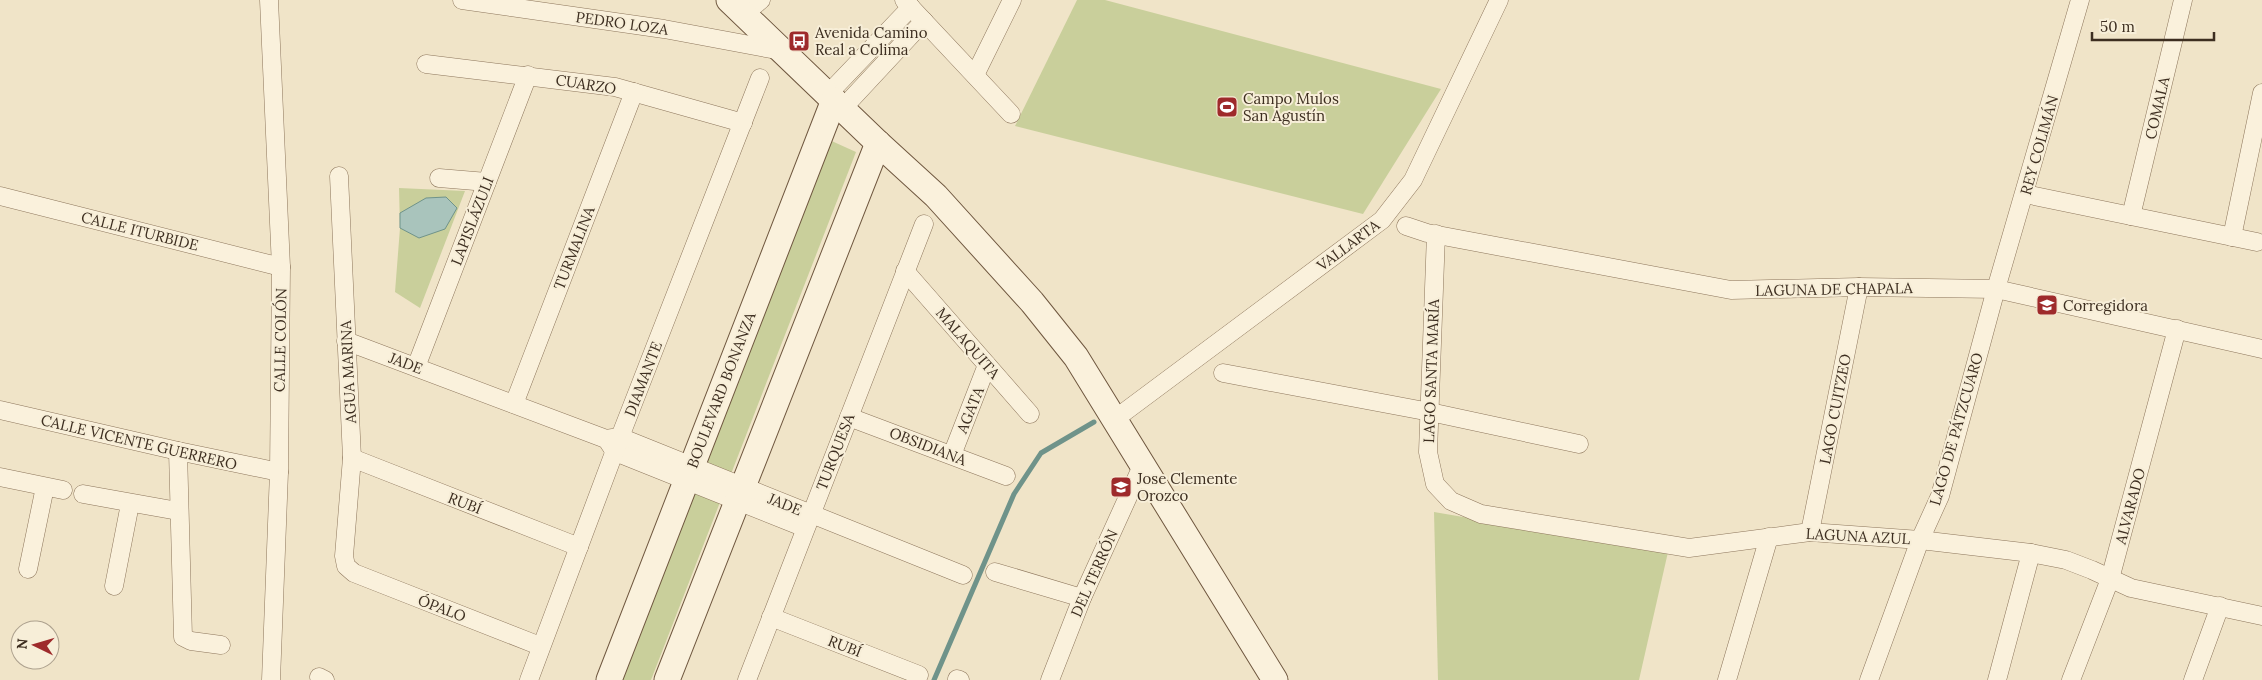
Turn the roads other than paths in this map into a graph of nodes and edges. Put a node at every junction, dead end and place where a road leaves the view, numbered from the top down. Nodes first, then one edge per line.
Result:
1 (269, 0) edge
2 (462, 0) edge
3 (1012, 0) edge
4 (1499, 0) edge
5 (2080, 0) edge
6 (2183, 0) edge
7 (745, 4) edge
8 (908, 4) edge
9 (924, 21) junction
10 (782, 51) junction
11 (426, 64) dead end
12 (528, 75) junction
13 (975, 75) junction
14 (760, 78) dead end
15 (634, 92) junction
16 (2262, 93) edge
17 (835, 101) junction
18 (1011, 114) dead end
19 (743, 123) junction
20 (878, 143) junction
21 (339, 176) dead end
22 (439, 178) dead end
23 (487, 182) junction
24 (2024, 194) junction
25 (0, 196) edge
26 (2131, 216) junction
27 (924, 224) dead end
28 (1406, 226) dead end
29 (1436, 234) junction
30 (2232, 238) junction
31 (2257, 242) dead end
32 (281, 267) junction
33 (905, 271) junction
34 (1859, 287) junction
35 (1996, 289) junction
36 (2177, 328) junction
37 (346, 341) junction
38 (2262, 349) edge
39 (987, 365) junction
40 (416, 367) junction
41 (1223, 373) dead end
42 (514, 404) junction
43 (0, 410) edge
44 (1430, 412) junction
45 (1030, 414) dead end
46 (849, 416) junction
47 (1114, 419) junction
48 (614, 442) junction
49 (1579, 444) dead end
50 (178, 452) junction
51 (952, 455) junction
52 (352, 458) junction
53 (1142, 466) junction
54 (279, 472) junction
55 (688, 473) junction
56 (1006, 476) dead end
57 (0, 477) edge
58 (46, 487) junction
59 (63, 490) dead end
60 (83, 494) dead end
61 (739, 494) junction
62 (1451, 501) joint
63 (130, 504) junction
64 (178, 511) junction
65 (808, 522) junction
66 (1810, 532) junction
67 (1769, 537) junction
68 (1920, 540) junction
69 (579, 547) junction
70 (2031, 553) junction
71 (346, 566) joint
72 (28, 569) dead end
73 (995, 572) dead end
74 (963, 575) dead end
75 (2110, 579) junction
76 (114, 586) dead end
77 (1082, 598) junction
78 (2220, 606) junction
79 (2262, 616) edge
80 (771, 617) junction
81 (220, 645) dead end
82 (540, 646) junction
83 (919, 675) dead end
84 (271, 680) edge
85 (529, 680) edge
86 (609, 680) edge
87 (667, 680) edge
88 (747, 680) edge
89 (1050, 680) edge
90 (1275, 680) edge
91 (1727, 680) edge
92 (1869, 680) edge
93 (1997, 680) edge
94 (2071, 680) edge
95 (2193, 680) edge

1 - 32 street, CALLE COLÓN
2 - 10 street, PEDRO LOZA
3 - 13 street
4 - 47 street, VALLARTA
5 - 24 street, REY COLIMÁN
6 - 26 street, COMALA
7 - 10 street
8 - 9 street
8 - 17 street
9 - 13 street
9 - 17 street
10 - 17 street
11 - 12 street, CUARZO
12 - 15 street, CUARZO
12 - 23 street, LAPISLÁZULI
13 - 18 street
14 - 19 street, DIAMANTE
15 - 19 street, CUARZO
15 - 42 street, TURMALINA
16 - 30 street
17 - 20 street
17 - 55 street, BOULEVARD BONANZA
19 - 48 street, DIAMANTE
20 - 47 street
20 - 61 street
21 - 37 street, AGUA MARINA
22 - 23 street
23 - 40 street, LAPISLÁZULI
24 - 26 street
24 - 35 street, REY COLIMÁN
25 - 32 street, CALLE ITURBIDE
26 - 30 street
27 - 33 street, TURQUESA
28 - 29 street, LAGUNA DE CHAPALA
29 - 34 street, LAGUNA DE CHAPALA
29 - 44 street, LAGO SANTA MARÍA
30 - 31 street
32 - 54 street, CALLE COLÓN
33 - 39 street, MALAQUITA
33 - 46 street, TURQUESA
34 - 35 street, LAGUNA DE CHAPALA
34 - 66 street, LAGO CUITZEO
35 - 36 street, LAGUNA DE CHAPALA
35 - 68 street, LAGO DE PÁTZCUARO
36 - 38 street, LAGUNA DE CHAPALA
36 - 75 street, ALVARADO
37 - 40 street, JADE
37 - 52 street, AGUA MARINA
39 - 45 street, MALAQUITA
39 - 51 street, AGATA
40 - 42 street, JADE
41 - 44 street
42 - 48 street, JADE
43 - 50 street, CALLE VICENTE GUERRERO
44 - 49 street
44 - 62 street, LAGO SANTA MARÍA
46 - 51 street, OBSIDIANA
46 - 65 street, TURQUESA
47 - 53 street
48 - 55 street, JADE
48 - 69 street, DIAMANTE
50 - 54 street, CALLE VICENTE GUERRERO
50 - 64 street
51 - 56 street, OBSIDIANA
52 - 69 street, RUBÍ
52 - 71 street, AGUA MARINA
53 - 77 street, DEL TERRÓN
53 - 90 street
54 - 84 street, CALLE COLÓN
55 - 61 street, JADE
55 - 86 street, BOULEVARD BONANZA
57 - 58 street
58 - 59 street
58 - 72 street
60 - 63 street
61 - 65 street, JADE
61 - 87 street
62 - 67 street, LAGUNA AZUL
63 - 64 street
63 - 76 street
64 - 81 street
65 - 74 street, JADE
65 - 80 street, TURQUESA
66 - 67 street, LAGUNA AZUL
66 - 68 street, LAGUNA AZUL
67 - 91 street
68 - 70 street, LAGUNA AZUL
68 - 92 street, LAGO DE PÁTZCUARO
69 - 82 street, DIAMANTE
70 - 75 street, LAGUNA AZUL
70 - 93 street
71 - 82 street, ÓPALO
73 - 77 street
75 - 78 street, LAGUNA AZUL
75 - 94 street, ALVARADO
77 - 89 street, DEL TERRÓN
78 - 79 street, LAGUNA AZUL
78 - 95 street
80 - 83 street, RUBÍ
80 - 88 street, TURQUESA
82 - 85 street, DIAMANTE

